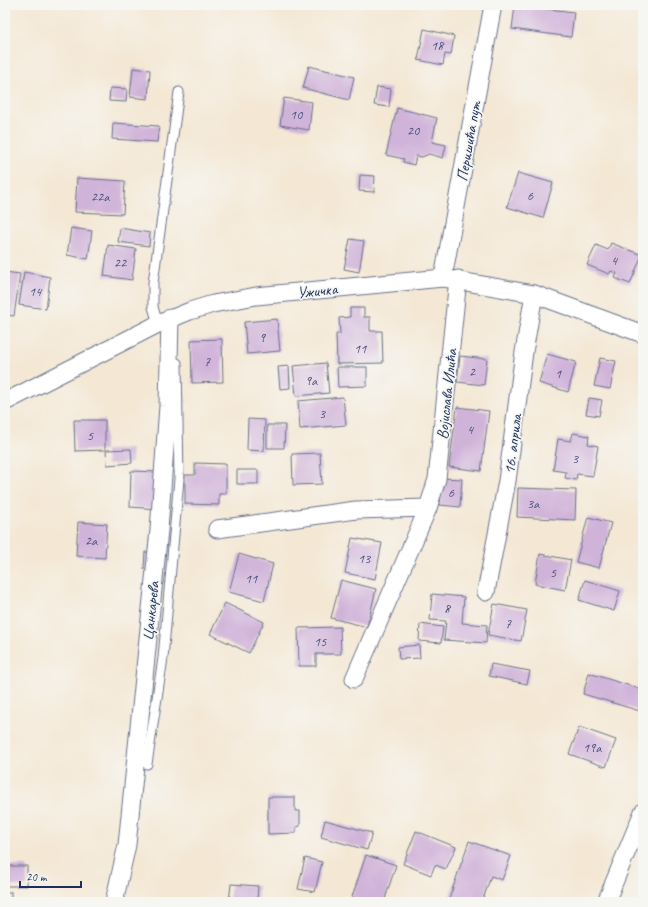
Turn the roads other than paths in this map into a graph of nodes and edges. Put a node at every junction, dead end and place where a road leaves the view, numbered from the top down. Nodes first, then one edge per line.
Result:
1 (493, 5) edge
2 (179, 92) dead end
3 (450, 279) junction
4 (534, 294) junction
5 (168, 319) junction
6 (643, 334) edge
7 (5, 402) edge
8 (428, 508) junction
9 (217, 529) dead end
10 (486, 592) dead end
11 (354, 679) dead end
12 (147, 764) dead end
13 (643, 812) edge
14 (114, 902) edge
15 (606, 902) edge

1 - 3 street, Перишића пут
2 - 5 lane
3 - 4 street, Ужичка
3 - 5 street, Ужичка
3 - 8 street, Војислава Илића
4 - 6 street, Ужичка
4 - 10 street, 16. априла
5 - 7 street, Ужичка
5 - 12 lane
5 - 14 street, Цанкарева
8 - 9 street
8 - 11 street, Војислава Илића
13 - 15 street

